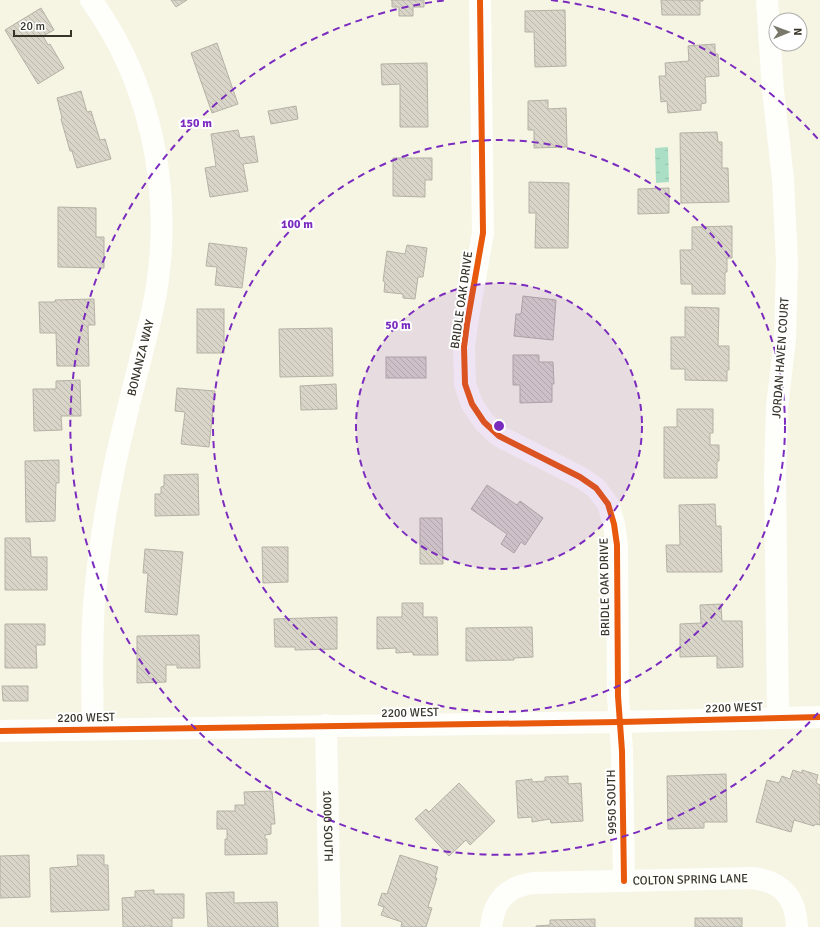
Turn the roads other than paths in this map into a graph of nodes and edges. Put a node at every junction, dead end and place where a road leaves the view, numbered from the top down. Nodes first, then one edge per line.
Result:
1 (91, 0) edge
2 (480, 0) edge
3 (767, 0) edge
4 (820, 717) edge
5 (778, 718) junction
6 (620, 722) junction
7 (326, 725) junction
8 (93, 729) junction
9 (0, 731) edge
10 (624, 881) junction
11 (330, 927) edge
12 (491, 927) edge
13 (797, 927) edge

1 - 8 street, BONANZA WAY
2 - 6 street, BRIDLE OAK DRIVE
3 - 5 street, JORDAN HAVEN COURT
4 - 5 street, 2200 WEST
5 - 6 street, 2200 WEST
6 - 7 street, 2200 WEST
6 - 10 street, 9950 SOUTH
7 - 8 street, 2200 WEST
7 - 11 street, 10000 SOUTH
8 - 9 street, 2200 WEST
10 - 12 street, COLTON SPRING LANE
10 - 13 street, COLTON SPRING LANE

